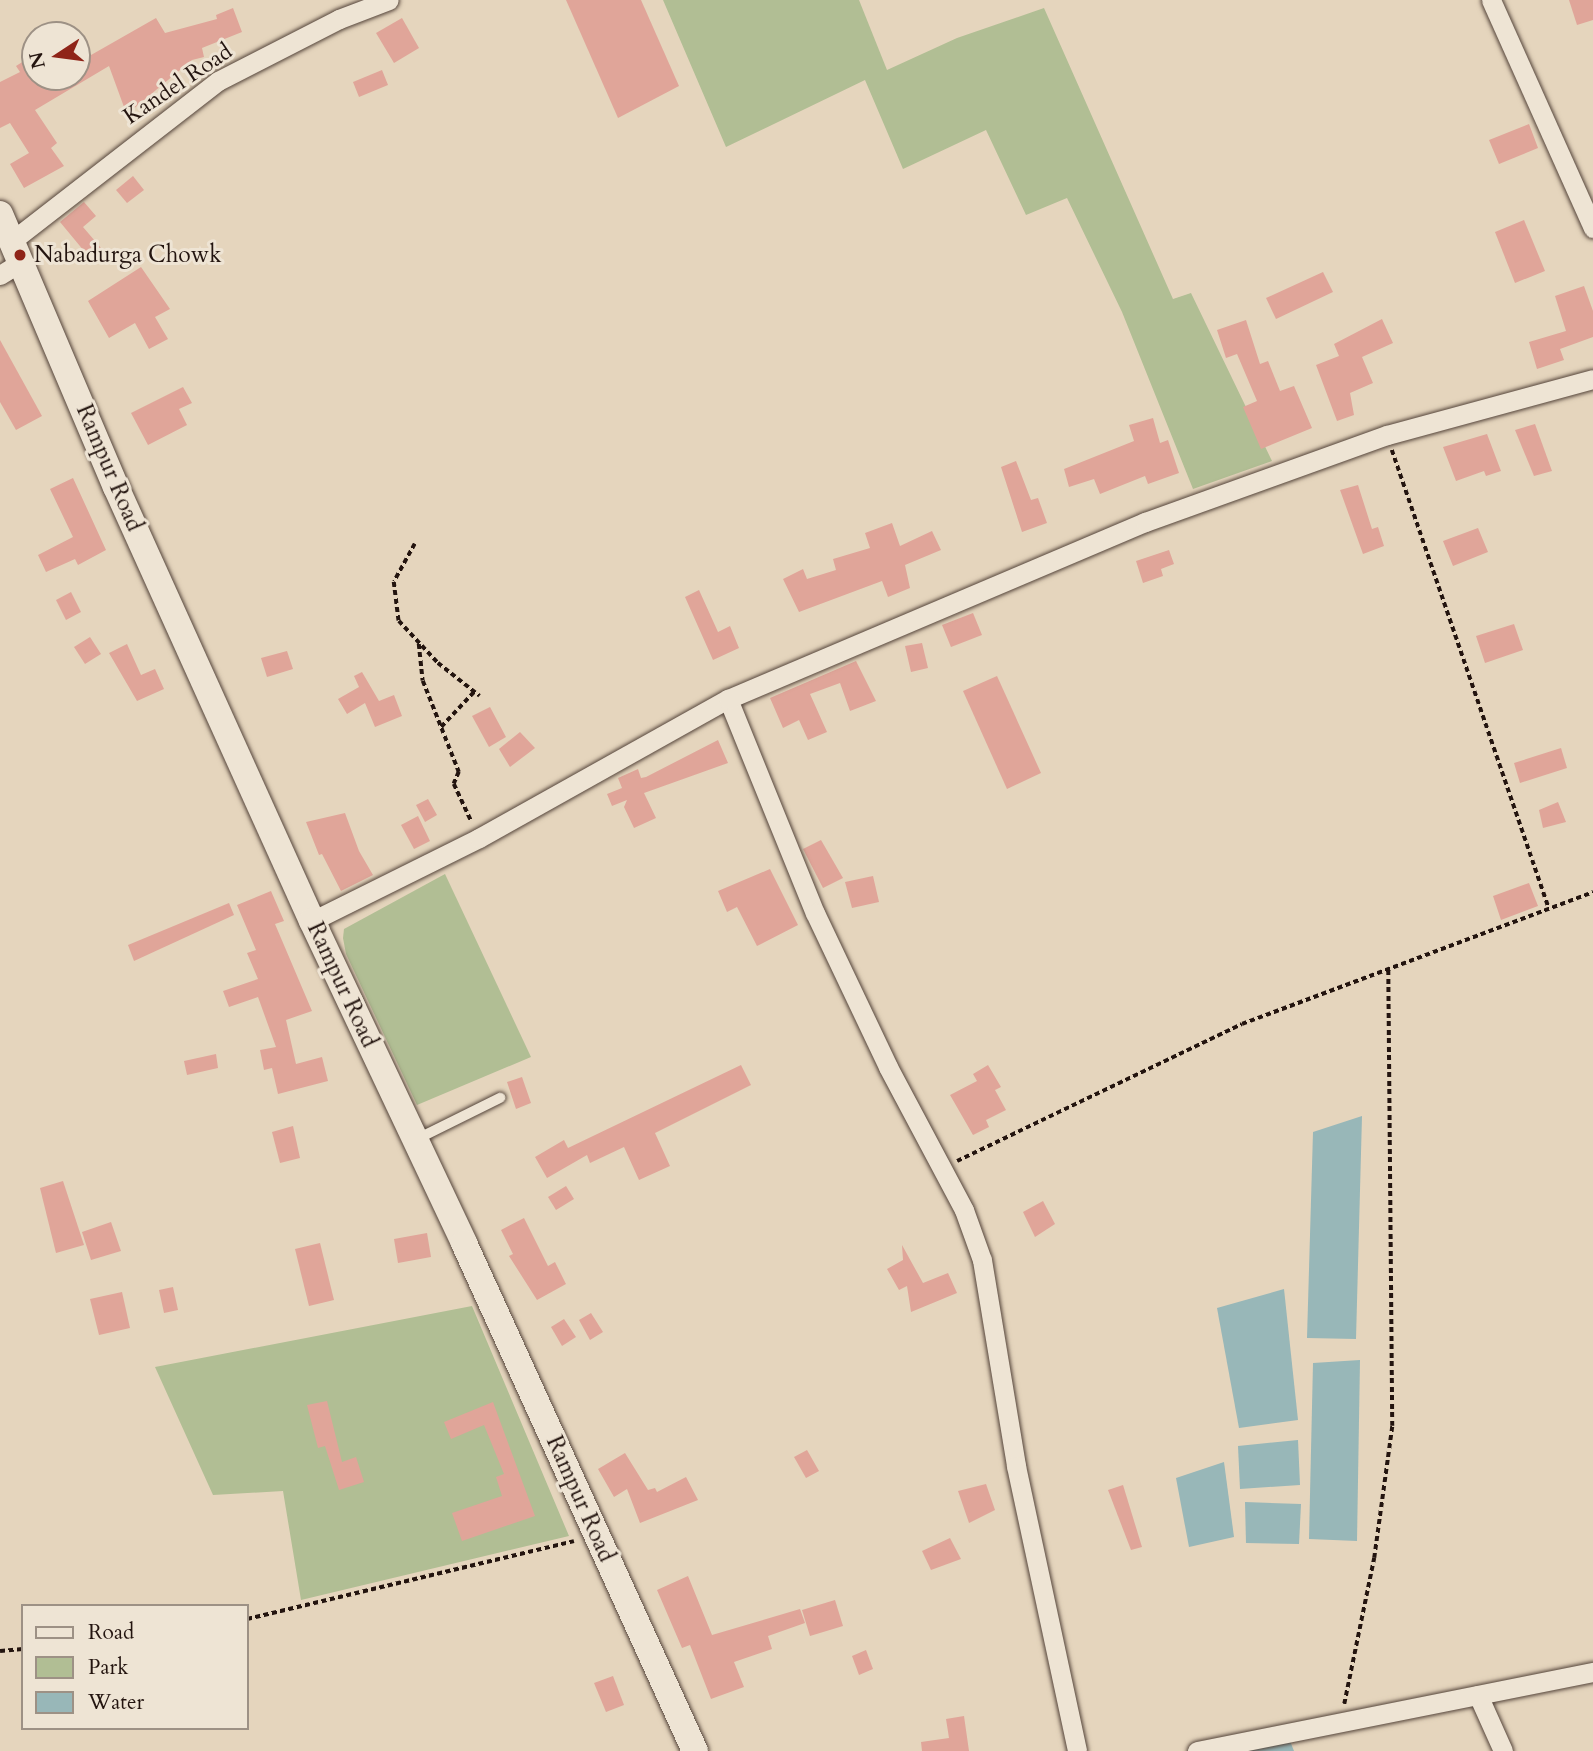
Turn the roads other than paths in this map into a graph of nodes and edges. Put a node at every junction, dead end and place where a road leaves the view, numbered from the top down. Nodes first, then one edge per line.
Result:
1 (389, 0) edge
2 (1491, 0) edge
3 (0, 214) edge
4 (1593, 228) edge
5 (12, 259) edge
6 (1593, 379) edge
7 (728, 699) junction
8 (312, 921) junction
9 (500, 1098) dead end
10 (417, 1139) junction
11 (1593, 1672) edge
12 (1478, 1695) junction
13 (695, 1751) edge
14 (1077, 1751) edge
15 (1197, 1751) edge
16 (1503, 1751) edge

1 - 5 street, Kandel Road
2 - 4 street
3 - 5 main road, Rampur Road
5 - 8 main road, Rampur Road
6 - 7 street
7 - 8 street
7 - 14 street
8 - 10 main road, Rampur Road
9 - 10 lane
10 - 13 main road, Rampur Road
11 - 12 street
12 - 15 street
12 - 16 street

